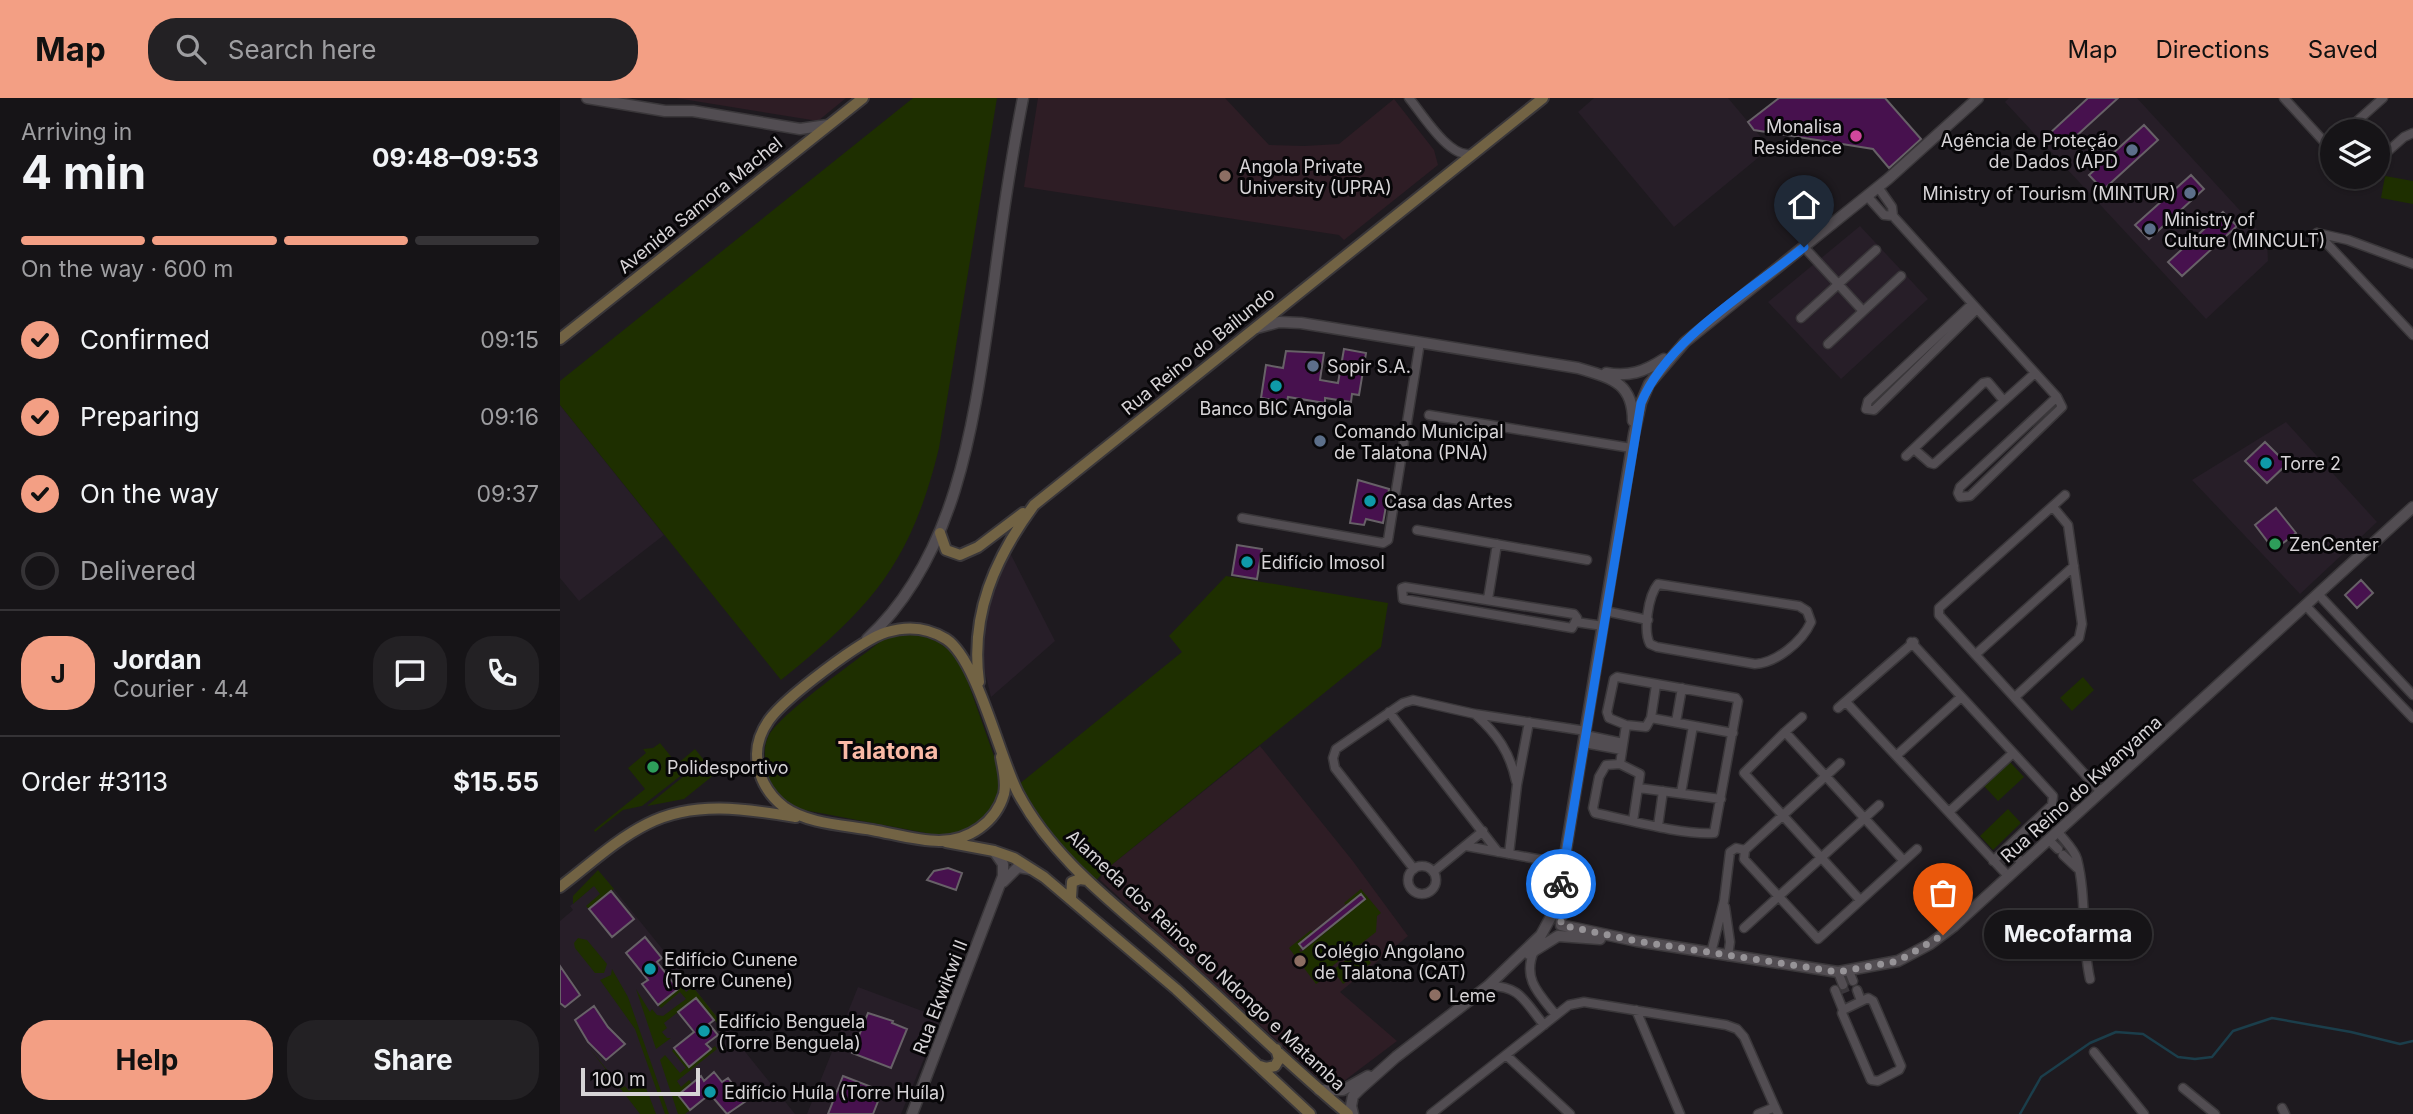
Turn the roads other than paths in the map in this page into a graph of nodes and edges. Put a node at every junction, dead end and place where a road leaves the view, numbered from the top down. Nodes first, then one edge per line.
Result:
1 (587, 98) edge
2 (863, 98) edge
3 (1023, 98) edge
4 (1409, 98) edge
5 (1543, 98) edge
6 (1978, 98) edge
7 (2284, 98) edge
8 (2376, 100) edge
9 (2358, 119) edge
10 (831, 123) junction
11 (789, 127) junction
12 (2413, 133) edge
13 (2320, 137) edge
14 (2390, 149) edge
15 (1478, 151) junction
16 (792, 153) junction
17 (1878, 187) junction
18 (1867, 196) junction
19 (1893, 216) junction
20 (2348, 240) junction
21 (1804, 247) junction
22 (1877, 250) dead end
23 (2337, 254) junction
24 (2413, 264) edge
25 (1901, 276) dead end
26 (1838, 285) junction
27 (1975, 307) junction
28 (1863, 311) junction
29 (1801, 318) dead end
30 (1248, 334) junction
31 (2413, 335) edge
32 (560, 340) edge
33 (1420, 342) junction
34 (1685, 342) junction
35 (1828, 344) dead end
36 (1578, 368) junction
37 (2035, 373) junction
38 (2057, 397) junction
39 (2004, 401) junction
40 (1429, 415) dead end
41 (1634, 434) junction
42 (1631, 448) junction
43 (1914, 449) junction
44 (1906, 456) dead end
45 (2065, 495) dead end
46 (1034, 505) junction
47 (2053, 507) junction
48 (2413, 507) edge
49 (1242, 518) dead end
50 (1417, 530) dead end
51 (940, 533) junction
52 (1497, 544) junction
53 (1587, 560) dead end
54 (2074, 566) junction
55 (2318, 594) junction
56 (1488, 599) junction
57 (2305, 605) junction
58 (1605, 611) junction
59 (1648, 620) junction
60 (1576, 622) junction
61 (1603, 626) junction
62 (866, 640) junction
63 (1976, 654) junction
64 (1656, 685) junction
65 (1682, 688) junction
66 (981, 695) junction
67 (2413, 695) edge
68 (1961, 697) junction
69 (2015, 697) junction
70 (1846, 702) junction
71 (1838, 708) dead end
72 (1389, 712) junction
73 (1475, 714) junction
74 (1651, 718) junction
75 (1802, 718) dead end
76 (2413, 719) edge
77 (1529, 722) junction
78 (1676, 722) junction
79 (1626, 725) junction
80 (1693, 726) junction
81 (1786, 732) junction
82 (1733, 733) junction
83 (1585, 736) junction
84 (1622, 746) junction
85 (2013, 753) junction
86 (1897, 755) junction
87 (1001, 757) junction
88 (1840, 763) dead end
89 (1619, 764) junction
90 (1825, 778) junction
91 (1517, 785) junction
92 (1639, 788) junction
93 (1663, 790) junction
94 (2102, 792) junction
95 (1681, 793) junction
96 (1721, 799) junction
97 (1879, 805) dead end
98 (1950, 811) junction
99 (1782, 816) junction
100 (1864, 818) junction
101 (811, 820) junction
102 (1633, 821) junction
103 (1658, 825) junction
104 (1483, 831) junction
105 (2058, 832) junction
106 (2049, 840) junction
107 (940, 841) junction
108 (1466, 846) junction
109 (1917, 849) dead end
110 (994, 851) junction
111 (2011, 851) junction
112 (1499, 852) junction
113 (1510, 854) junction
114 (1737, 858) junction
115 (1822, 858) junction
116 (1903, 860) junction
117 (1999, 861) junction
118 (1564, 864) junction
119 (2023, 864) junction
120 (2077, 868) junction
121 (1413, 869) junction
122 (1035, 871) junction
123 (1433, 872) junction
124 (2010, 875) junction
125 (1087, 880) junction
126 (1561, 880) junction
127 (560, 887) edge
128 (997, 891) junction
129 (1779, 896) junction
130 (1071, 898) junction
131 (1860, 900) junction
132 (1724, 901) junction
133 (1561, 925) junction
134 (1548, 926) junction
135 (1744, 928) dead end
136 (1558, 936) junction
137 (1713, 940) junction
138 (1636, 941) junction
139 (1730, 942) junction
140 (1535, 950) junction
141 (1711, 953) junction
142 (1728, 956) junction
143 (1508, 968) junction
144 (1847, 975) junction
145 (2090, 979) dead end
146 (1529, 981) junction
147 (1843, 985) tunnel mouth
148 (1488, 986) junction
149 (1835, 990) tunnel mouth
150 (1857, 990) tunnel mouth
151 (1517, 991) junction
152 (1847, 995) tunnel mouth
153 (1861, 1001) junction
154 (1848, 1007) junction
155 (1636, 1010) junction
156 (1556, 1015) junction
157 (1544, 1025) junction
158 (1276, 1049) junction
159 (2094, 1052) dead end
160 (1506, 1055) junction
161 (1389, 1063) junction
162 (1257, 1065) junction
163 (2183, 1088) dead end
164 (1319, 1090) junction
165 (1777, 1110) edge
166 (912, 1114) edge
167 (1310, 1114) edge
168 (1351, 1114) edge
169 (1431, 1114) edge
170 (1570, 1114) edge
171 (1680, 1114) edge
172 (1758, 1114) edge
173 (2144, 1114) edge
174 (2215, 1114) edge

1 - 11 street
2 - 10 main road, Avenida Samora Machel
3 - 51 street
4 - 15 street
5 - 15 main road, Rua Reino do Bailundo
6 - 17 street
7 - 13 street
8 - 9 street
10 - 11 street
10 - 16 main road, Avenida Samora Machel
11 - 16 street
12 - 14 street
15 - 30 main road, Rua Reino do Bailundo
16 - 32 main road, Avenida Samora Machel
17 - 18 street
17 - 19 street
18 - 19 street
18 - 21 street
19 - 27 street
20 - 23 street
20 - 23 street
20 - 24 street
21 - 26 street
21 - 34 street
22 - 26 street
23 - 31 street
25 - 28 street
26 - 28 street
26 - 29 street
27 - 27 street
27 - 37 street
28 - 35 street
30 - 33 street
30 - 46 main road, Rua Reino do Bailundo
33 - 36 street
33 - 49 street
34 - 36 street
34 - 41 street
36 - 41 street
37 - 38 street
37 - 39 street
38 - 38 street
39 - 43 street
39 - 43 street
40 - 42 street
41 - 42 street
42 - 58 street
43 - 44 street
45 - 47 street
46 - 51 main road
46 - 66 main road, Rua Reino do Bailundo
47 - 54 street
47 - 63 street
48 - 55 street, Rua Reino do Kwanyama
50 - 52 street
51 - 62 street
52 - 53 street
52 - 56 street
54 - 63 street
54 - 69 street
55 - 57 street, Rua Reino do Kwanyama
55 - 67 street
56 - 60 street
56 - 60 street
57 - 76 street
57 - 94 street, Rua Reino do Kwanyama
58 - 59 street
58 - 61 street
59 - 59 street
60 - 61 street
61 - 83 street
62 - 66 main road
62 - 101 main road
63 - 69 street
64 - 65 street
64 - 74 street
64 - 79 street
65 - 78 street
65 - 82 street
66 - 87 main road
68 - 70 street
68 - 85 street
68 - 86 street
69 - 94 street
70 - 71 street
70 - 86 street
72 - 73 street
72 - 104 street
72 - 121 street
73 - 77 street
73 - 91 street
74 - 78 street
74 - 79 street
75 - 81 street
77 - 83 street
77 - 91 street
78 - 80 street
79 - 84 street
80 - 82 street
80 - 95 street
81 - 90 street
81 - 99 street
82 - 96 street
83 - 84 street
83 - 118 street
84 - 89 street
85 - 98 street
85 - 111 street
86 - 98 street
87 - 107 main road
87 - 125 main road, Alameda dos Reinos do Ndongo e Matamba
88 - 90 street
89 - 92 street
89 - 102 street
90 - 99 street
90 - 100 street
91 - 113 street
92 - 93 street
92 - 102 street
93 - 95 street
93 - 103 street
94 - 105 street, Rua Reino do Kwanyama
95 - 96 street
96 - 103 street
97 - 100 street
98 - 117 street
99 - 114 street
99 - 115 street
100 - 115 street
100 - 116 street
101 - 107 main road
101 - 127 main road
102 - 103 street
104 - 108 street
104 - 112 street
105 - 106 street, Rua Reino do Kwanyama
105 - 120 street
106 - 119 street, Rua Reino do Kwanyama
106 - 120 street
107 - 110 main road
108 - 112 street
108 - 123 street
109 - 116 street
110 - 122 main road
110 - 128 street, Rua Ekwikwi II
111 - 117 street
111 - 119 street
112 - 113 street
113 - 118 street
114 - 129 street
114 - 132 street
115 - 129 street
115 - 131 street
116 - 131 street
117 - 124 street
118 - 126 street
119 - 124 street, Rua Reino do Kwanyama
120 - 145 street
121 - 123 street
121 - 123 street
122 - 128 street, Rua Ekwikwi II
122 - 130 main road
124 - 144 street, Rua Reino do Kwanyama
125 - 130 main road
125 - 158 main road, Alameda dos Reinos do Ndongo e Matamba
126 - 133 street
126 - 134 street
128 - 166 street, Rua Ekwikwi II
129 - 131 street
129 - 135 street
130 - 162 main road
132 - 137 street
132 - 139 street
133 - 134 street
133 - 136 street
133 - 138 street, Rua Reino do Kwanyama
134 - 136 street
134 - 143 street
136 - 138 street, Rua Reino do Kwanyama
136 - 140 street
137 - 139 street
137 - 141 street
138 - 141 street, Rua Reino do Kwanyama
139 - 142 street
140 - 143 street
140 - 146 street
141 - 142 street, Rua Reino do Kwanyama
142 - 144 street, Rua Reino do Kwanyama
143 - 148 street
144 - 147 street
146 - 151 street
146 - 156 street
148 - 151 street
148 - 161 street
149 - 154 street
150 - 153 street
151 - 157 street
152 - 154 street
153 - 154 street
153 - 154 street
155 - 156 street
155 - 165 street
155 - 171 street
156 - 157 street
157 - 160 street
158 - 162 main road
158 - 164 main road, Alameda dos Reinos do Ndongo e Matamba
159 - 173 street
160 - 169 street
160 - 170 street
161 - 164 street
161 - 168 street
162 - 167 main road
163 - 174 street
164 - 168 main road, Alameda dos Reinos do Ndongo e Matamba
165 - 172 street

